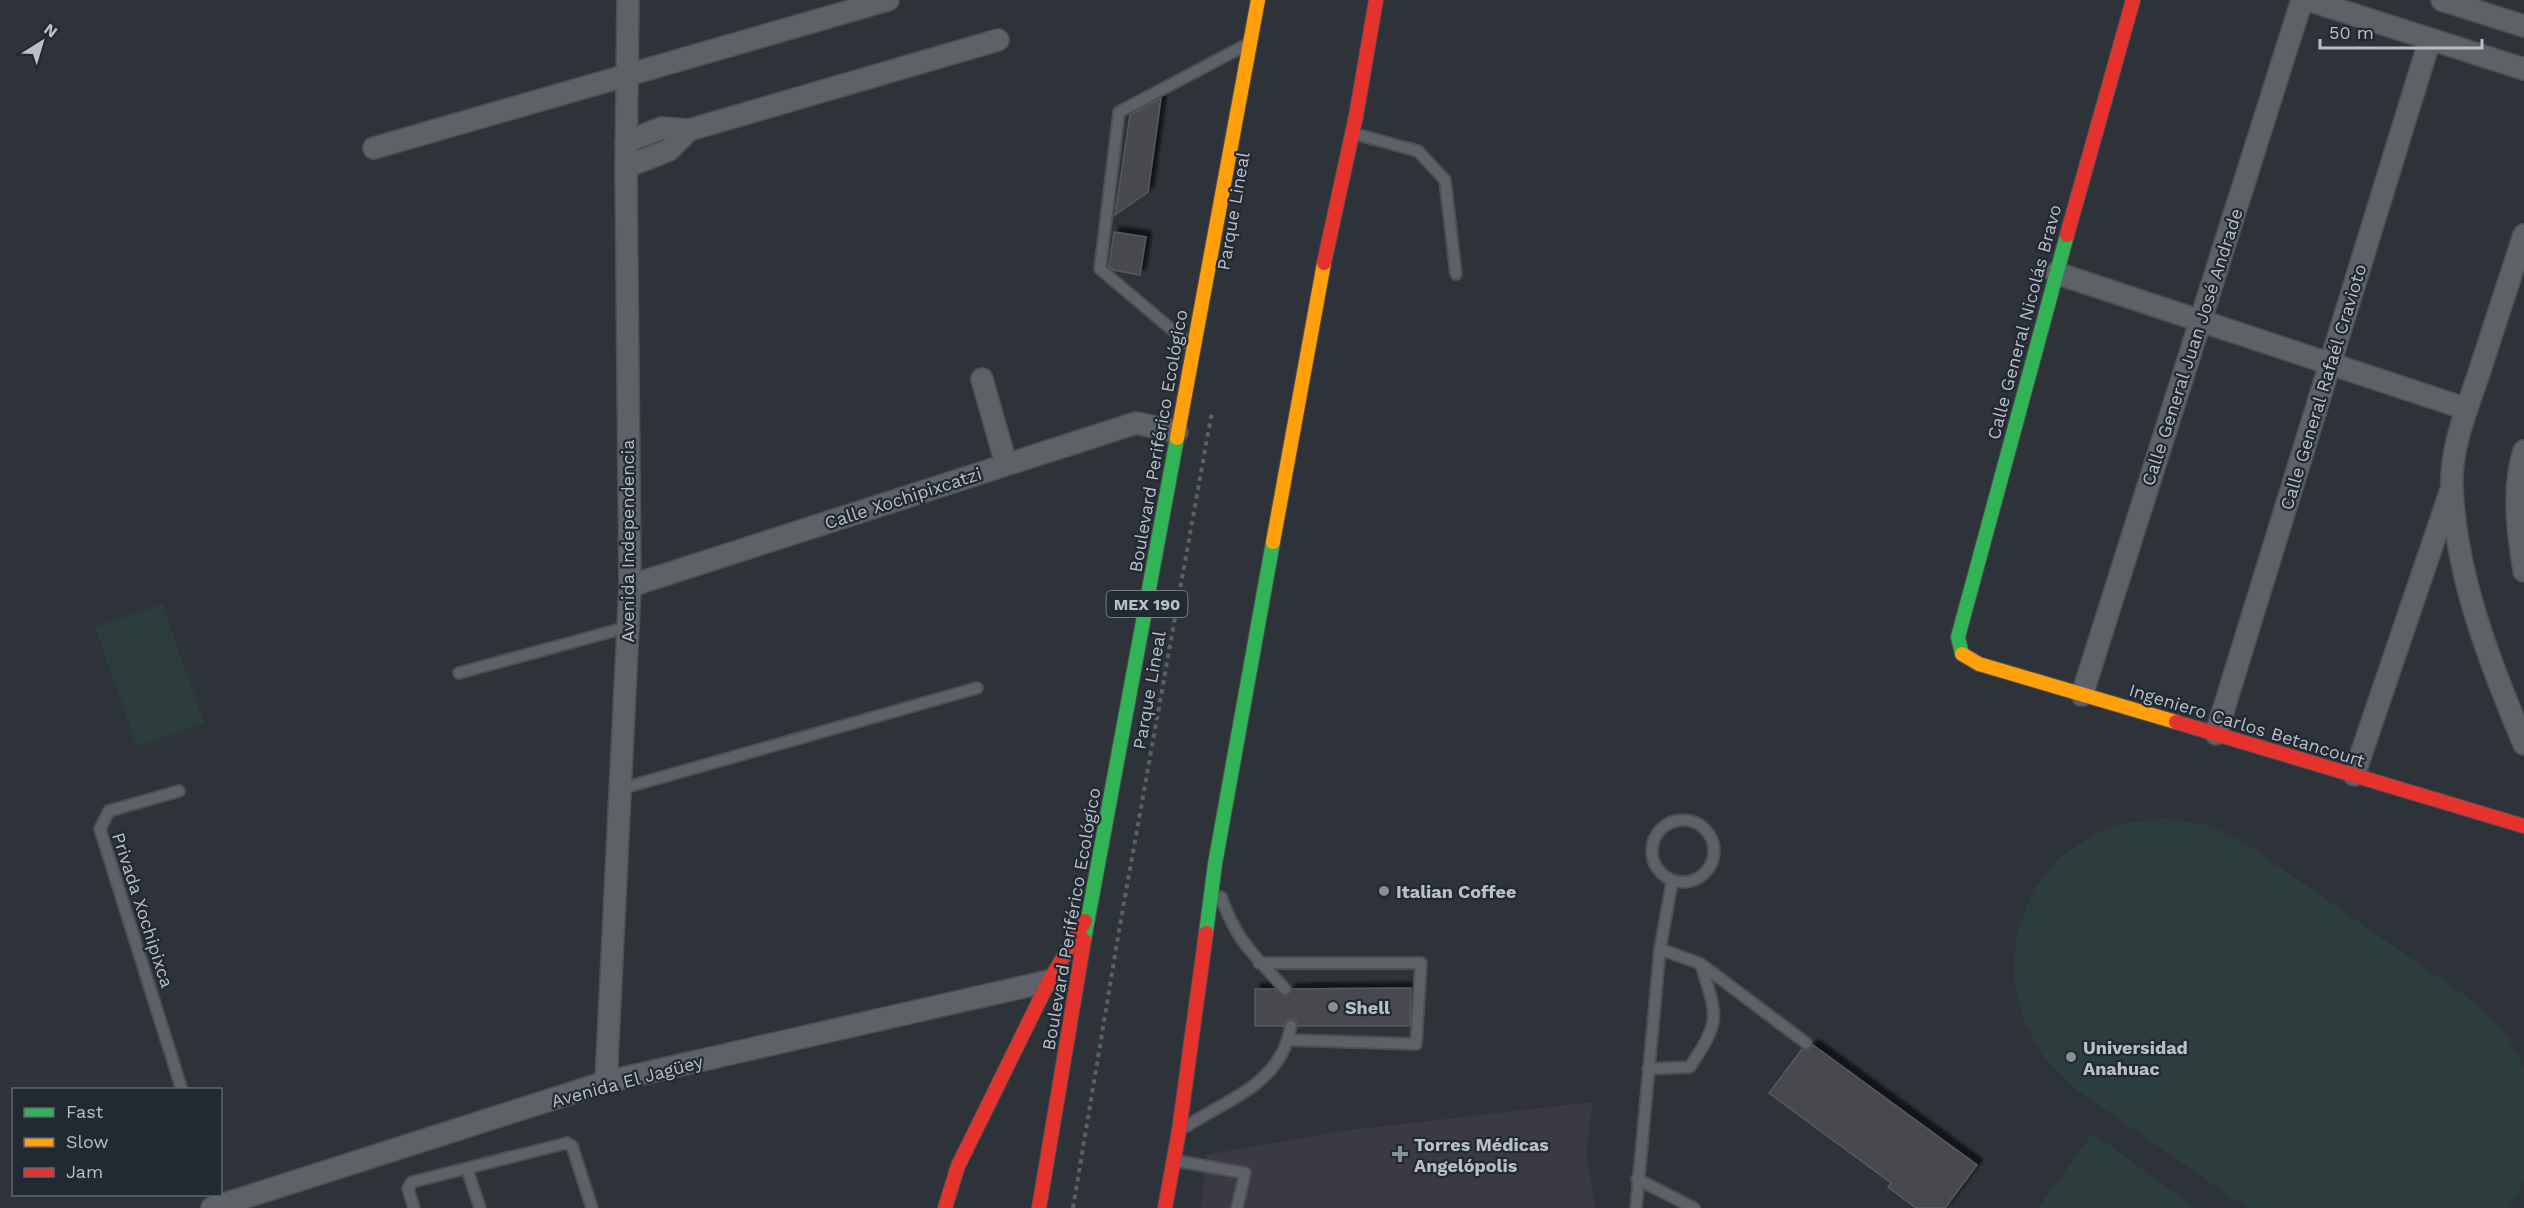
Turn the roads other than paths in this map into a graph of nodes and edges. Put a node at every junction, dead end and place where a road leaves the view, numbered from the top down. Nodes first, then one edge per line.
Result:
1 (628, 0) edge
2 (888, 0) edge
3 (1258, 0) edge
4 (1376, 0) edge
5 (2133, 0) edge
6 (2302, 0) edge
7 (2308, 0) edge
8 (2442, 0) edge
9 (2524, 26) edge
10 (2430, 39) junction
11 (998, 40) dead end
12 (1249, 44) junction
13 (2524, 69) edge
14 (1377, 73) dead end
15 (627, 75) junction
16 (1356, 116) junction
17 (689, 130) junction
18 (1352, 134) junction
19 (626, 141) junction
20 (374, 148) dead end
21 (626, 167) junction
22 (2524, 235) edge
23 (2055, 273) junction
24 (1456, 274) dead end
25 (2201, 321) junction
26 (1193, 348) junction
27 (2330, 363) junction
28 (982, 379) dead end
29 (2467, 409) junction
30 (1177, 432) junction
31 (2524, 451) edge
32 (1006, 464) junction
33 (2452, 487) junction
34 (2524, 571) edge
35 (630, 586) junction
36 (628, 627) junction
37 (1961, 654) joint
38 (459, 673) dead end
39 (977, 688) dead end
40 (2082, 694) junction
41 (2216, 734) junction
42 (2524, 744) edge
43 (2354, 775) junction
44 (620, 789) junction
45 (179, 791) dead end
46 (2524, 826) edge
47 (1215, 864) junction
48 (1672, 882) junction
49 (1088, 916) junction
50 (1660, 949) junction
51 (1259, 963) junction
52 (1701, 964) junction
53 (1048, 981) junction
54 (1285, 989) dead end
55 (1291, 1026) dead end
56 (1288, 1040) junction
57 (1806, 1043) dead end
58 (1648, 1069) junction
59 (606, 1082) junction
60 (182, 1088) edge
61 (1179, 1131) junction
62 (1174, 1160) junction
63 (467, 1169) junction
64 (1637, 1179) junction
65 (216, 1203) edge
66 (414, 1208) edge
67 (480, 1208) edge
68 (592, 1208) edge
69 (945, 1208) edge
70 (1039, 1208) edge
71 (1165, 1208) edge
72 (1237, 1208) edge
73 (1636, 1208) edge
74 (1694, 1208) edge

1 - 15 street, Avenida Independencia
2 - 15 street
3 - 12 main road, Boulevard Periférico Ecológico / MEX 190
4 - 16 main road
5 - 23 main road, Calle General Nicolás Bravo
6 - 25 street, Calle General Juan José Andrade
7 - 10 street
8 - 9 street
10 - 13 street
10 - 27 street, Calle General Rafaél Cravioto
11 - 17 street
12 - 26 main road, Boulevard Periférico Ecológico / MEX 190
12 - 26 lane
14 - 16 main road
15 - 19 street, Avenida Independencia
15 - 20 street
16 - 18 main road
17 - 19 street
17 - 21 street
18 - 24 lane
18 - 47 main road
19 - 21 street, Avenida Independencia
21 - 35 street, Avenida Independencia
22 - 29 street
23 - 25 street
23 - 37 main road, Calle General Nicolás Bravo
25 - 27 street
25 - 40 street, Calle General Juan José Andrade
26 - 30 main road, Boulevard Periférico Ecológico / MEX 190
27 - 29 street
27 - 41 street, Calle General Rafaél Cravioto
28 - 32 street
29 - 33 street
30 - 32 street, Calle Xochipixcatzi
30 - 49 main road, Boulevard Periférico Ecológico / MEX 190
31 - 34 street
32 - 35 street, Calle Xochipixcatzi
33 - 42 street
33 - 43 street
35 - 36 street, Avenida Independencia
36 - 38 lane
36 - 44 street, Avenida Independencia
37 - 40 main road, Ingeniero Carlos Betancourt
39 - 44 lane
40 - 41 main road, Ingeniero Carlos Betancourt
41 - 43 main road, Ingeniero Carlos Betancourt
43 - 46 main road, Ingeniero Carlos Betancourt
44 - 59 street, Avenida Independencia
45 - 60 lane, Privada Xochipixca
47 - 51 lane
47 - 61 main road
48 - 48 lane
48 - 50 lane
49 - 53 main road
49 - 70 main road, Boulevard Periférico Ecológico / MEX 190
50 - 52 lane
50 - 58 lane
51 - 54 lane
51 - 56 lane
52 - 57 lane
52 - 58 lane
53 - 59 street, Avenida El Jagüey
53 - 69 main road
55 - 56 lane
56 - 61 lane
58 - 64 lane
59 - 65 street, Avenida El Jagüey
61 - 62 main road
62 - 71 main road
62 - 72 lane
63 - 66 lane
63 - 67 lane
63 - 68 lane
64 - 73 lane
64 - 74 lane

